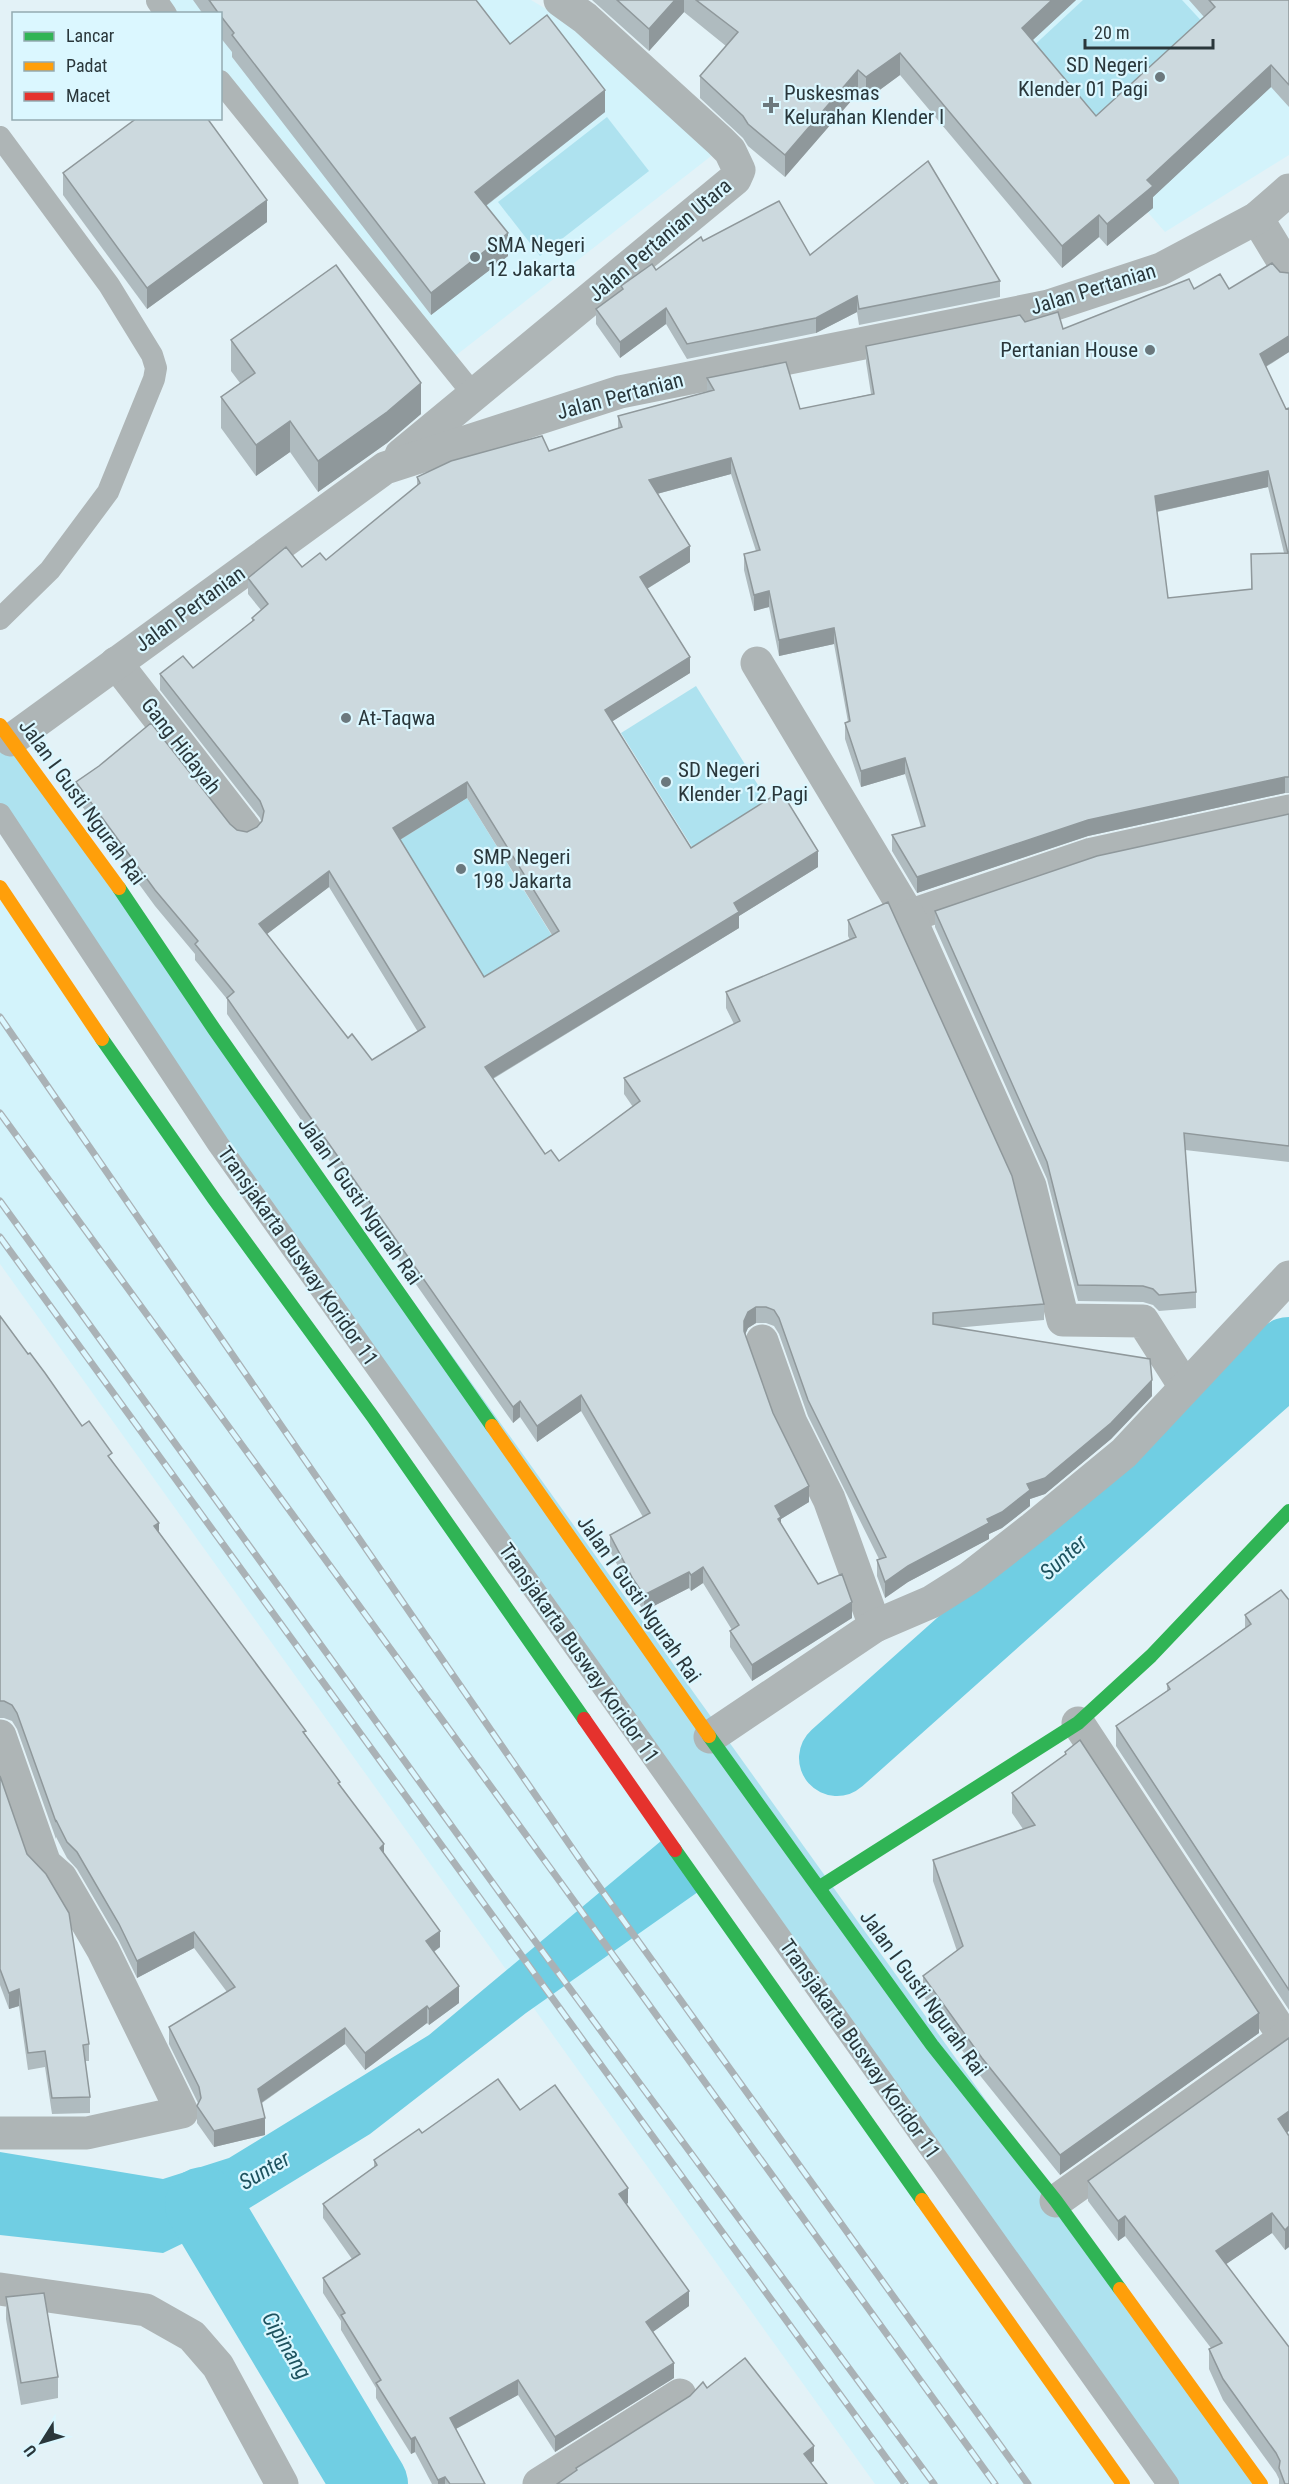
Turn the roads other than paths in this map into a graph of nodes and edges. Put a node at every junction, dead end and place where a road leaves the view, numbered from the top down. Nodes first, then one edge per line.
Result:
1 (560, 0) edge
2 (222, 83) edge
3 (0, 137) edge
4 (1289, 190) edge
5 (1257, 218) junction
6 (1289, 271) edge
7 (474, 395) junction
8 (385, 468) junction
9 (0, 619) edge
10 (116, 663) junction
11 (757, 663) dead end
12 (5, 733) edge
13 (1289, 811) edge
14 (0, 814) edge
15 (245, 829) edge
16 (0, 887) edge
17 (909, 916) junction
18 (1289, 1277) edge
19 (762, 1341) dead end
20 (1185, 1387) junction
21 (1289, 1511) edge
22 (875, 1626) junction
23 (1078, 1723) junction
24 (0, 1736) edge
25 (710, 1737) junction
26 (820, 1887) junction
27 (1287, 2036) edge
28 (0, 2133) edge
29 (1056, 2201) junction
30 (0, 2289) edge
31 (680, 2395) dead end
32 (282, 2484) edge
33 (539, 2484) edge
34 (1123, 2484) edge
35 (1168, 2484) edge
36 (1261, 2484) edge

1 - 7 street, Jalan Pertanian Utara
2 - 7 lane
3 - 9 lane
4 - 5 street, Jalan Pertanian
5 - 6 street
5 - 8 street, Jalan Pertanian
7 - 8 street, Jalan Pertanian Utara
8 - 10 street, Jalan Pertanian
10 - 12 street, Jalan Pertanian
10 - 15 street, Gang Hidayah
11 - 17 street
12 - 25 main road, Jalan I Gusti Ngurah Rai
13 - 17 street
14 - 35 lane, Transjakarta Busway Koridor 11
16 - 34 main road
17 - 20 street
18 - 20 street
19 - 22 street
20 - 22 street
21 - 23 main road
22 - 25 street
23 - 26 main road
23 - 27 street
24 - 28 street
25 - 26 main road, Jalan I Gusti Ngurah Rai
26 - 29 main road, Jalan I Gusti Ngurah Rai
27 - 29 street
29 - 36 main road, Jalan I Gusti Ngurah Rai
30 - 32 street
31 - 33 street

